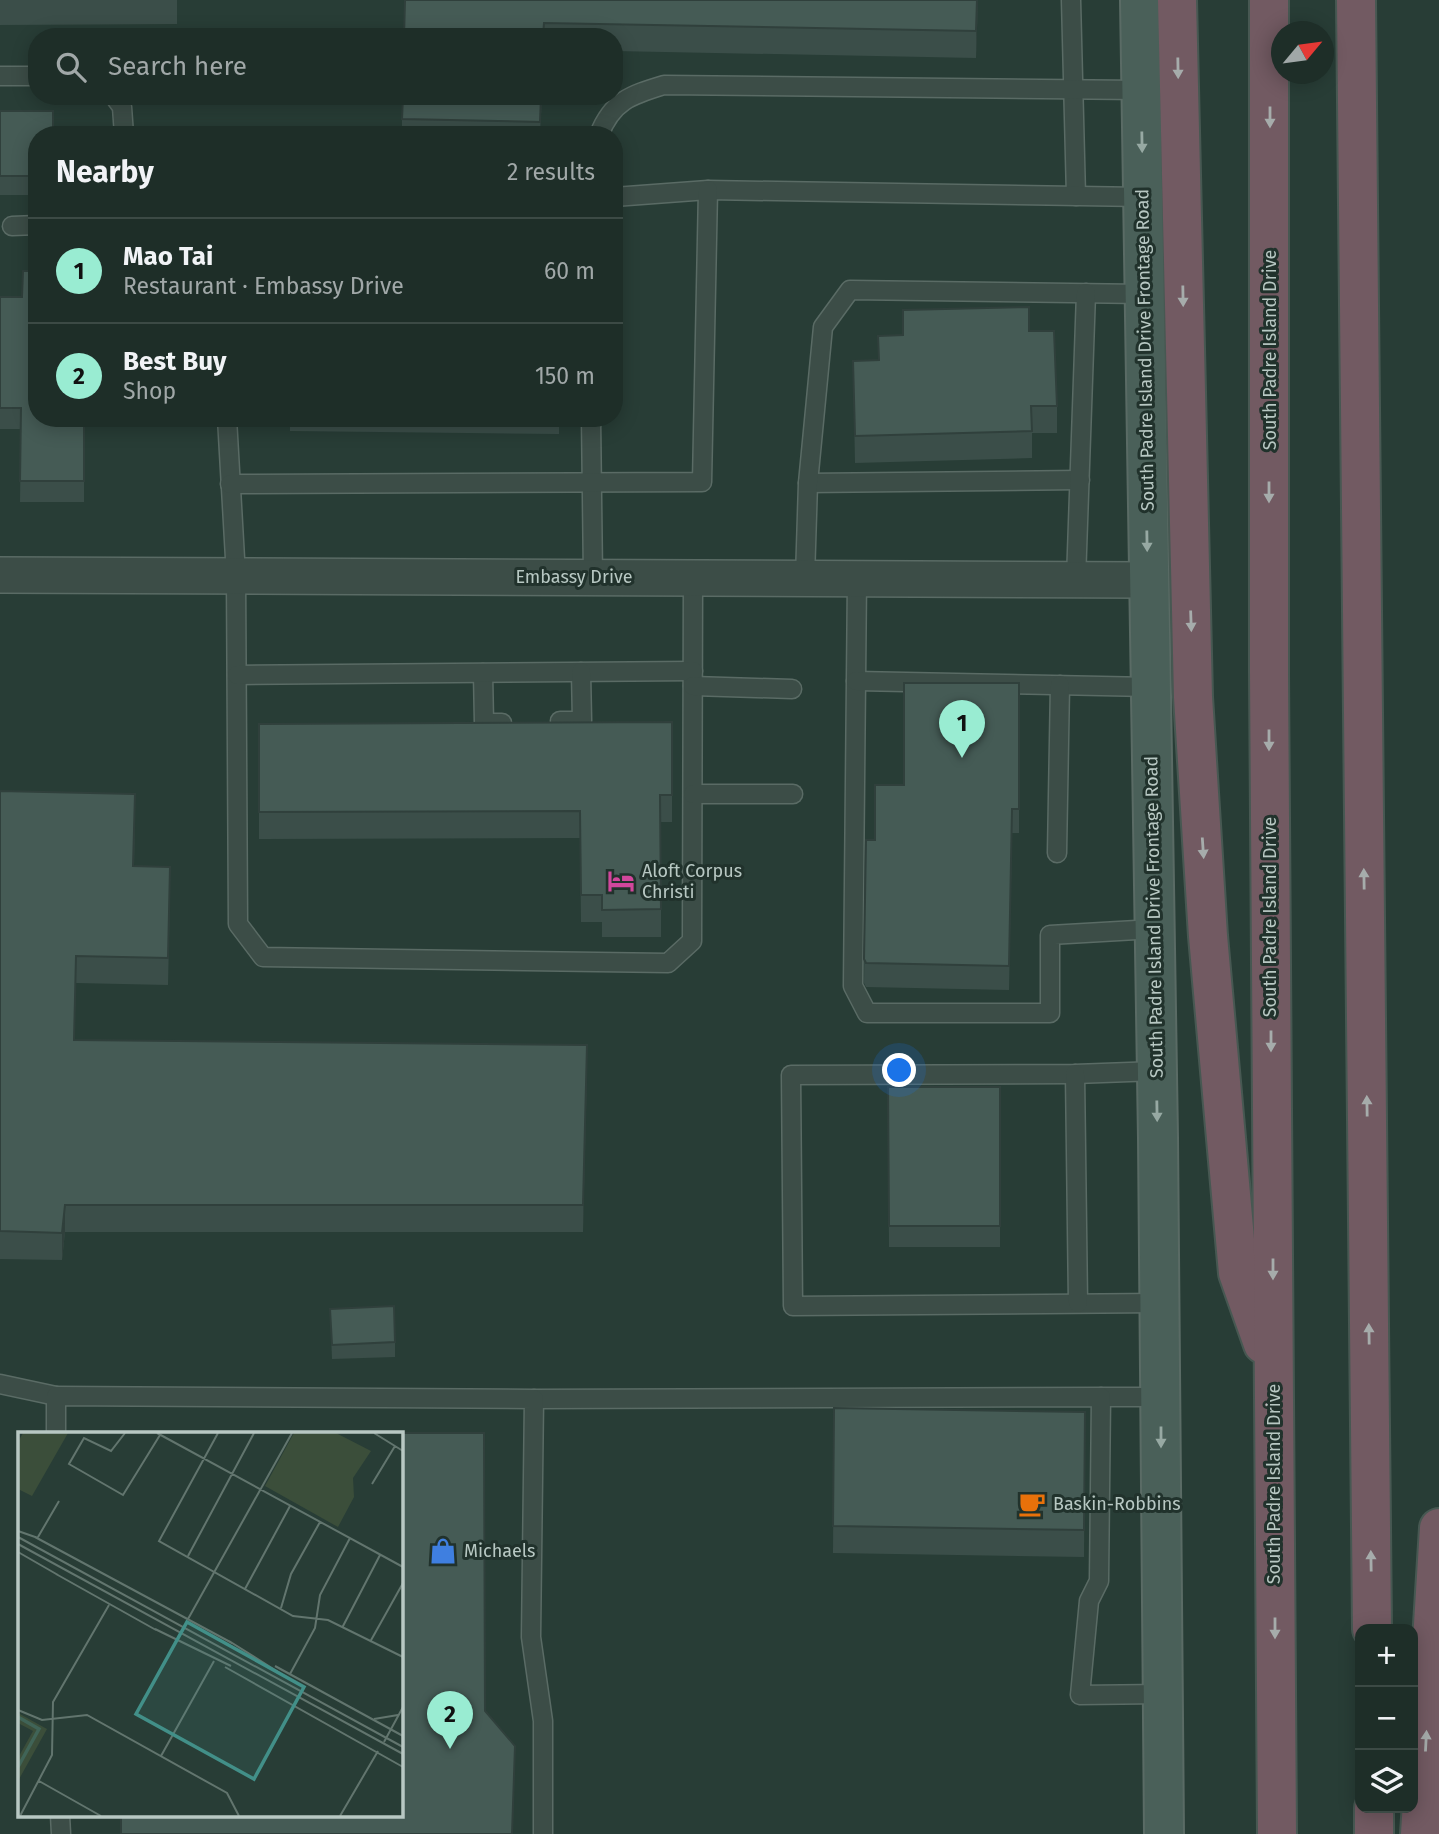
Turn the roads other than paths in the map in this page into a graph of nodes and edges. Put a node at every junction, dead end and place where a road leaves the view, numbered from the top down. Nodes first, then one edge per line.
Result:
1 (1071, 0) edge
2 (1140, 0) edge
3 (1177, 0) edge
4 (1269, 0) edge
5 (1356, 0) edge
6 (0, 76) edge
7 (28, 76) edge
8 (1075, 89) junction
9 (1141, 90) junction
10 (623, 101) edge
11 (121, 105) edge
12 (618, 105) edge
13 (123, 126) edge
14 (604, 126) edge
15 (708, 190) junction
16 (623, 196) edge
17 (1076, 196) junction
18 (1143, 197) junction
19 (28, 225) edge
20 (12, 226) dead end
21 (1086, 293) junction
22 (1144, 294) junction
23 (227, 427) edge
24 (591, 427) edge
25 (1080, 480) junction
26 (592, 483) junction
27 (230, 484) junction
28 (808, 484) junction
29 (0, 575) edge
30 (236, 576) junction
31 (593, 577) junction
32 (693, 578) junction
33 (805, 578) junction
34 (857, 578) junction
35 (1076, 579) junction
36 (1147, 580) junction
37 (581, 672) junction
38 (482, 673) junction
39 (237, 675) junction
40 (693, 678) junction
41 (856, 681) junction
42 (1060, 685) junction
43 (1150, 687) junction
44 (792, 689) dead end
45 (560, 721) edge
46 (502, 723) edge
47 (693, 794) junction
48 (793, 794) dead end
49 (1057, 853) dead end
50 (1154, 929) junction
51 (1157, 1071) junction
52 (1075, 1074) junction
53 (1078, 1303) junction
54 (1159, 1303) junction
55 (1274, 1375) junction
56 (0, 1384) edge
57 (56, 1396) junction
58 (1101, 1397) junction
59 (1161, 1397) junction
60 (534, 1399) junction
61 (57, 1432) edge
62 (1439, 1528) edge
63 (1372, 1624) edge
64 (1163, 1694) junction
65 (1374, 1813) edge
66 (60, 1816) edge
67 (61, 1834) edge
68 (543, 1834) edge
69 (1164, 1834) edge
70 (1277, 1834) edge
71 (1374, 1834) edge
72 (1420, 1834) edge

1 - 8 lane
2 - 9 main road, South Padre Island Drive Frontage Road
3 -> 55 highway
4 -> 55 highway, South Padre Island Drive
63 -> 5 highway
6 - 7 lane
8 - 9 lane
8 - 10 lane
8 - 17 lane
9 -> 18 main road, South Padre Island Drive Frontage Road
11 - 13 lane
12 - 14 lane
15 - 16 lane
15 - 17 lane
15 - 26 lane
17 - 18 lane
18 - 22 main road, South Padre Island Drive Frontage Road
19 - 20 lane
21 - 22 lane
21 - 25 lane
21 - 28 lane
22 -> 36 main road, South Padre Island Drive Frontage Road
23 - 27 lane
24 - 26 lane
25 - 28 lane
25 - 35 lane
26 - 27 lane
26 - 31 lane
27 - 30 lane
28 - 33 lane
29 - 30 street, Embassy Drive
30 - 31 street, Embassy Drive
30 - 39 lane
31 - 32 street, Embassy Drive
32 - 33 street, Embassy Drive
32 - 40 lane
33 - 34 street, Embassy Drive
34 - 35 street, Embassy Drive
34 - 41 lane
35 - 36 street, Embassy Drive
36 - 43 main road, South Padre Island Drive Frontage Road
37 - 38 lane
37 - 40 lane
37 - 45 lane
38 - 39 lane
38 - 46 lane
39 - 47 lane
40 - 44 lane
40 - 47 lane
41 - 42 lane
41 - 50 lane
42 - 43 lane
42 - 49 lane
43 - 50 main road, South Padre Island Drive Frontage Road
47 - 48 lane
50 - 51 main road, South Padre Island Drive Frontage Road
51 - 52 lane
51 -> 54 main road, South Padre Island Drive Frontage Road
52 - 53 lane
52 - 53 lane
53 - 54 lane
54 - 59 main road, South Padre Island Drive Frontage Road
55 -> 70 highway, South Padre Island Drive
56 - 57 lane
57 - 60 lane
57 - 61 lane
58 - 59 lane
58 - 60 lane
58 - 64 lane
59 -> 64 main road, South Padre Island Drive Frontage Road
60 - 68 lane
72 -> 62 highway
64 - 69 main road, South Padre Island Drive Frontage Road
65 - 71 highway
66 - 67 lane

